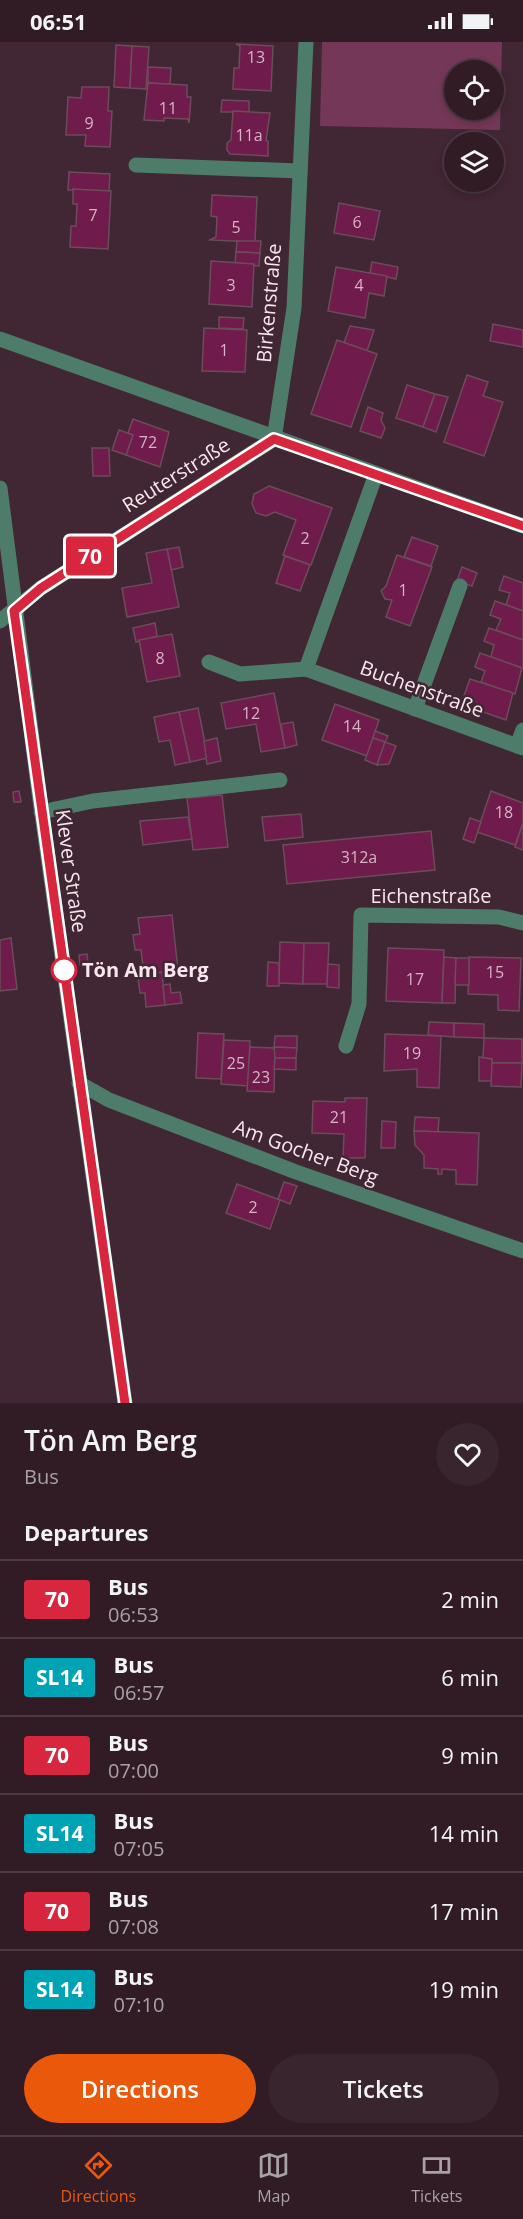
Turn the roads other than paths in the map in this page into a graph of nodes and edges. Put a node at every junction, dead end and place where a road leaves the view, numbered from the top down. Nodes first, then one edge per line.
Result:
1 (306, 42) edge
2 (136, 165) dead end
3 (300, 171) junction
4 (0, 339) edge
5 (274, 439) junction
6 (376, 474) junction
7 (0, 488) edge
8 (523, 526) edge
9 (460, 586) dead end
10 (14, 611) junction
11 (0, 621) edge
12 (209, 662) dead end
13 (306, 669) junction
14 (415, 709) junction
15 (523, 730) edge
16 (520, 747) edge
17 (280, 780) dead end
18 (41, 812) junction
19 (523, 923) edge
20 (346, 1046) dead end
21 (79, 1083) junction
22 (523, 1251) edge
23 (125, 1403) edge

1 - 3 street, Birkenstraße
2 - 3 street
3 - 5 street, Birkenstraße
4 - 5 street, Reuterstraße
5 - 6 street, Reuterstraße
5 - 10 street, Reuterstraße
6 - 8 street, Reuterstraße
6 - 13 street
7 - 10 street, Klever Straße
9 - 14 street
10 - 11 street, Reuterstraße
10 - 18 street, Klever Straße
12 - 13 street, Buchenstraße
13 - 14 street, Buchenstraße
14 - 16 street, Buchenstraße
15 - 16 street
17 - 18 street
18 - 21 street, Klever Straße
19 - 20 street, Eichenstraße
21 - 22 street, Am Gocher Berg
21 - 23 street, Klever Straße

